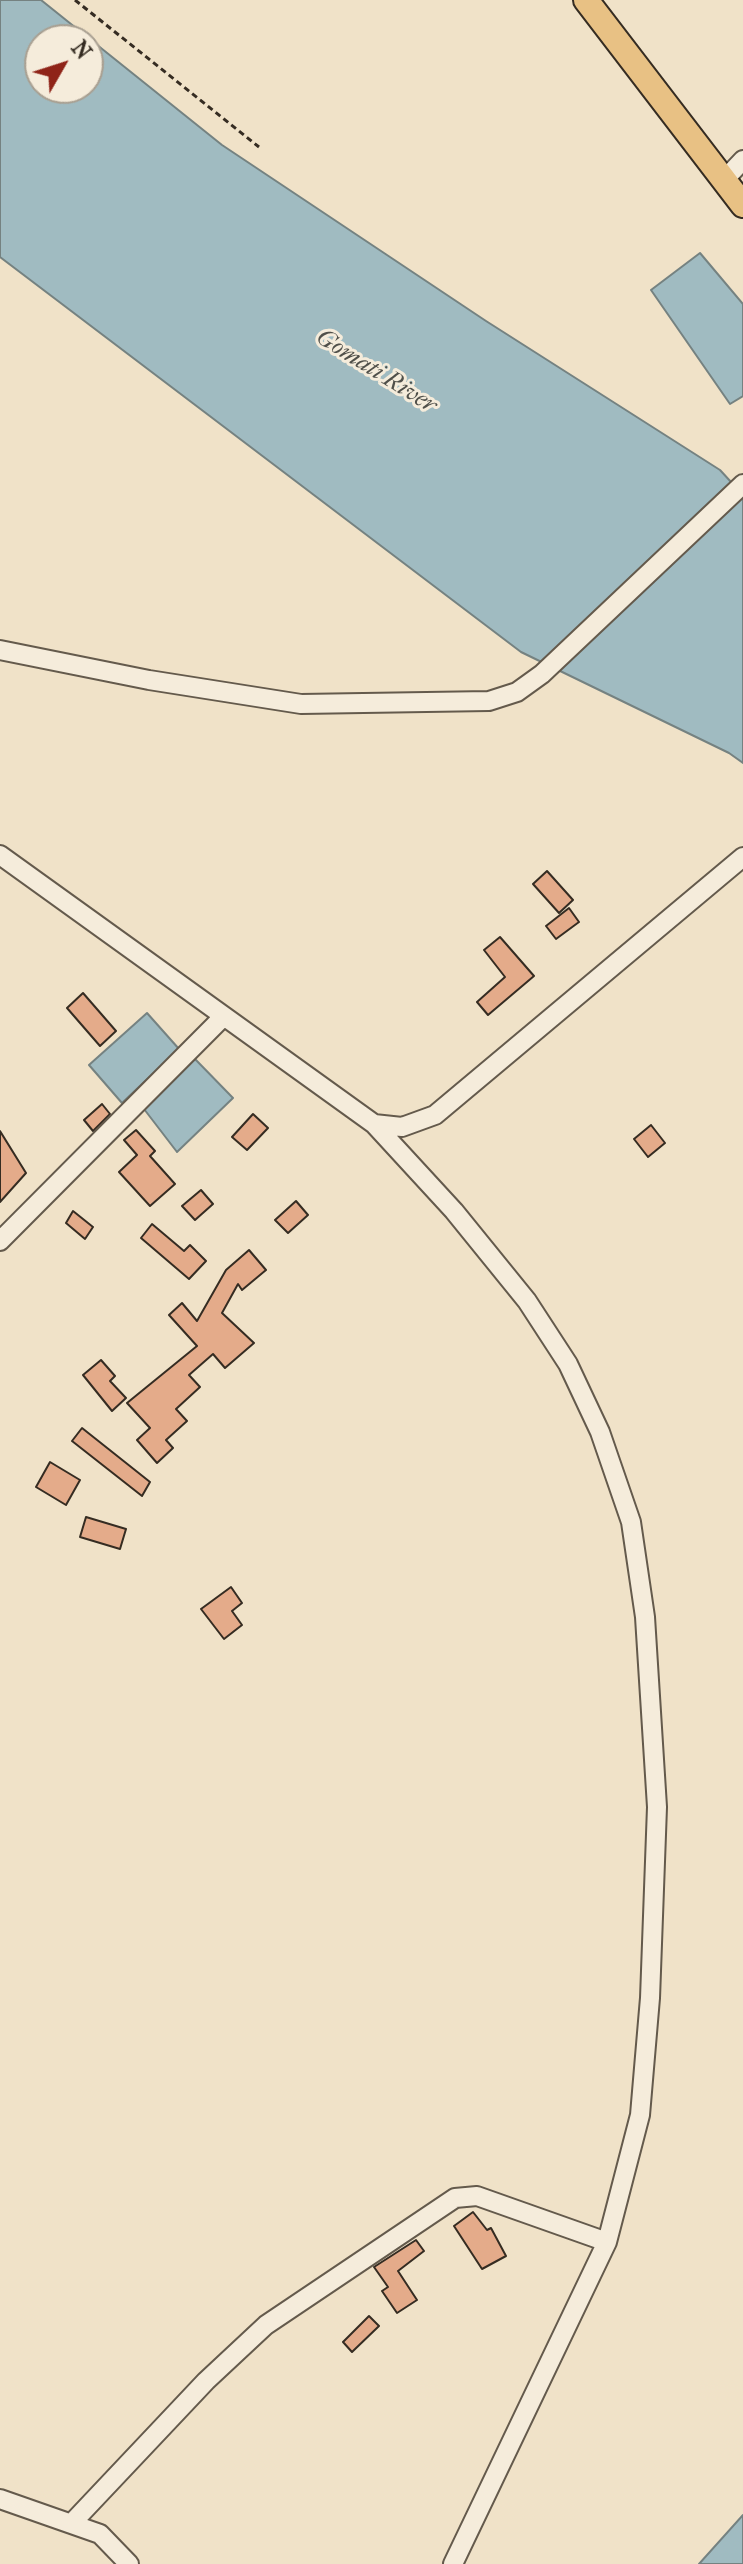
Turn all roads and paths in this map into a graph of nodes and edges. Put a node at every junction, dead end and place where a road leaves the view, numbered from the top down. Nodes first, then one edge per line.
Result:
1 (75, 0) edge
2 (586, 0) edge
3 (259, 147) dead end
4 (743, 160) edge
5 (725, 179) junction
6 (743, 205) edge
7 (743, 484) edge
8 (0, 650) edge
9 (0, 855) edge
10 (743, 857) edge
11 (223, 1017) junction
12 (374, 1124) junction
13 (0, 1241) edge
14 (607, 2242) junction
15 (0, 2499) edge
16 (71, 2524) junction
17 (129, 2564) edge
18 (453, 2564) edge

1 - 3 path
2 - 5 main road
4 - 5 street
5 - 6 main road
7 - 8 street
9 - 11 street
10 - 12 street
11 - 12 street
11 - 13 street
12 - 14 street
14 - 16 street
14 - 18 street
15 - 16 street
16 - 17 street

